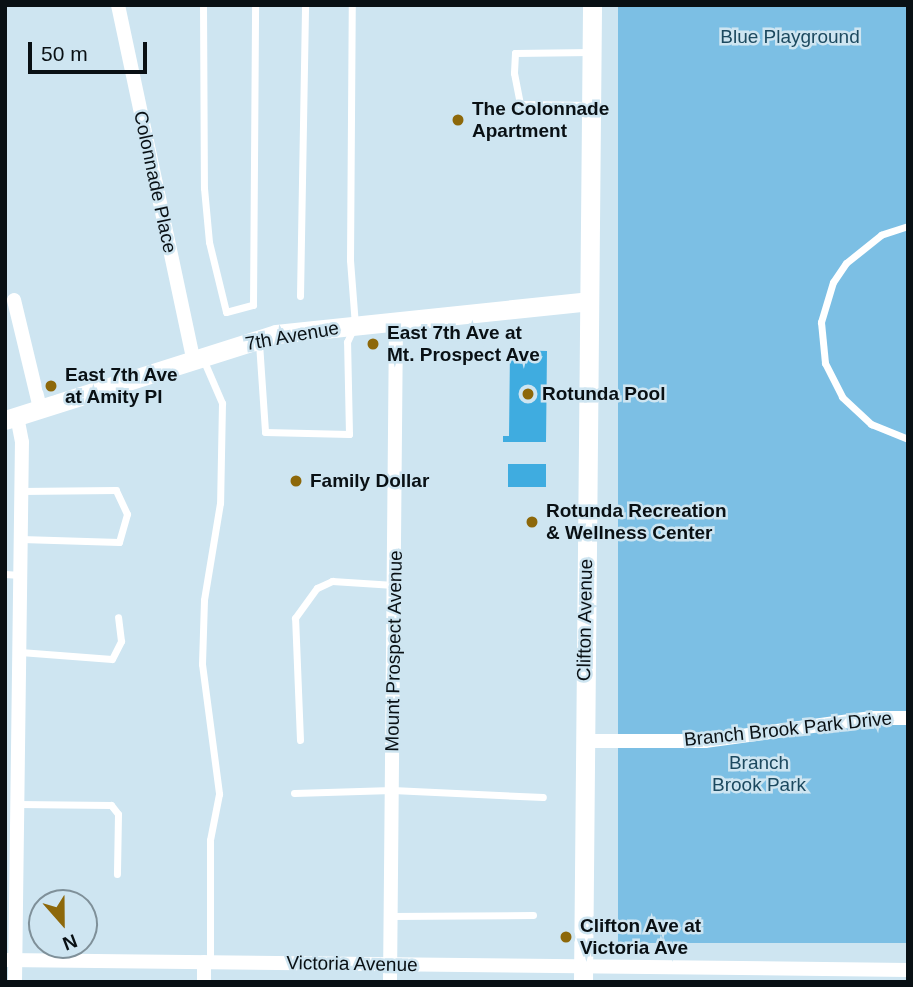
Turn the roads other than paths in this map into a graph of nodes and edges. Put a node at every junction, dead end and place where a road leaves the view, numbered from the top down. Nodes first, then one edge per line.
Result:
1 (118, 5) edge
2 (203, 5) edge
3 (255, 5) edge
4 (305, 5) edge
5 (352, 5) edge
6 (592, 5) edge
7 (591, 52) junction
8 (590, 105) junction
9 (908, 226) edge
10 (300, 296) dead end
11 (14, 300) dead end
12 (588, 301) junction
13 (396, 320) junction
14 (355, 325) junction
15 (259, 338) junction
16 (197, 358) junction
17 (40, 408) junction
18 (11, 418) edge
19 (908, 439) edge
20 (21, 492) junction
21 (21, 540) junction
22 (5, 574) edge
23 (20, 575) junction
24 (395, 585) junction
25 (118, 617) dead end
26 (20, 652) junction
27 (908, 718) edge
28 (12, 722) edge
29 (300, 740) dead end
30 (584, 741) junction
31 (392, 790) junction
32 (294, 793) dead end
33 (543, 797) dead end
34 (18, 804) junction
35 (117, 874) dead end
36 (533, 915) dead end
37 (391, 916) junction
38 (10, 960) edge
39 (207, 962) junction
40 (390, 964) junction
41 (908, 970) edge
42 (583, 974) edge
43 (773, 975) edge
44 (16, 982) edge
45 (204, 982) edge
46 (390, 982) edge

1 - 16 street, Colonnade Place
2 - 3 lane
4 - 10 lane
5 - 14 lane
6 - 7 main road, Clifton Avenue
7 - 8 main road, Clifton Avenue
7 - 8 lane
8 - 12 main road, Clifton Avenue
9 - 19 lane
11 - 17 street
12 - 13 main road, 7th Avenue
12 - 30 main road, Clifton Avenue
13 - 14 main road, 7th Avenue
13 - 24 street, Mount Prospect Avenue
14 - 15 main road, 7th Avenue
14 - 15 lane
15 - 16 main road, 7th Avenue
16 - 17 main road, 7th Avenue
16 - 39 lane
17 - 18 main road, 7th Avenue
18 - 20 street
20 - 21 street
20 - 21 lane
21 - 23 street
22 - 23 lane
23 - 26 street
24 - 29 lane
24 - 31 street, Mount Prospect Avenue
25 - 26 lane
26 - 28 street
27 - 30 street, Branch Brook Park Drive
28 - 34 street
30 - 42 main road, Clifton Avenue
31 - 32 lane
31 - 33 lane
31 - 37 street, Mount Prospect Avenue
34 - 35 lane
34 - 38 street
36 - 37 lane
37 - 40 street, Mount Prospect Avenue
38 - 39 street, Victoria Avenue
38 - 44 street
39 - 40 street, Victoria Avenue
39 - 45 street
40 - 42 street, Victoria Avenue
40 - 46 street, Mount Prospect Avenue
41 - 43 street, Victoria Avenue
42 - 43 street, Victoria Avenue

